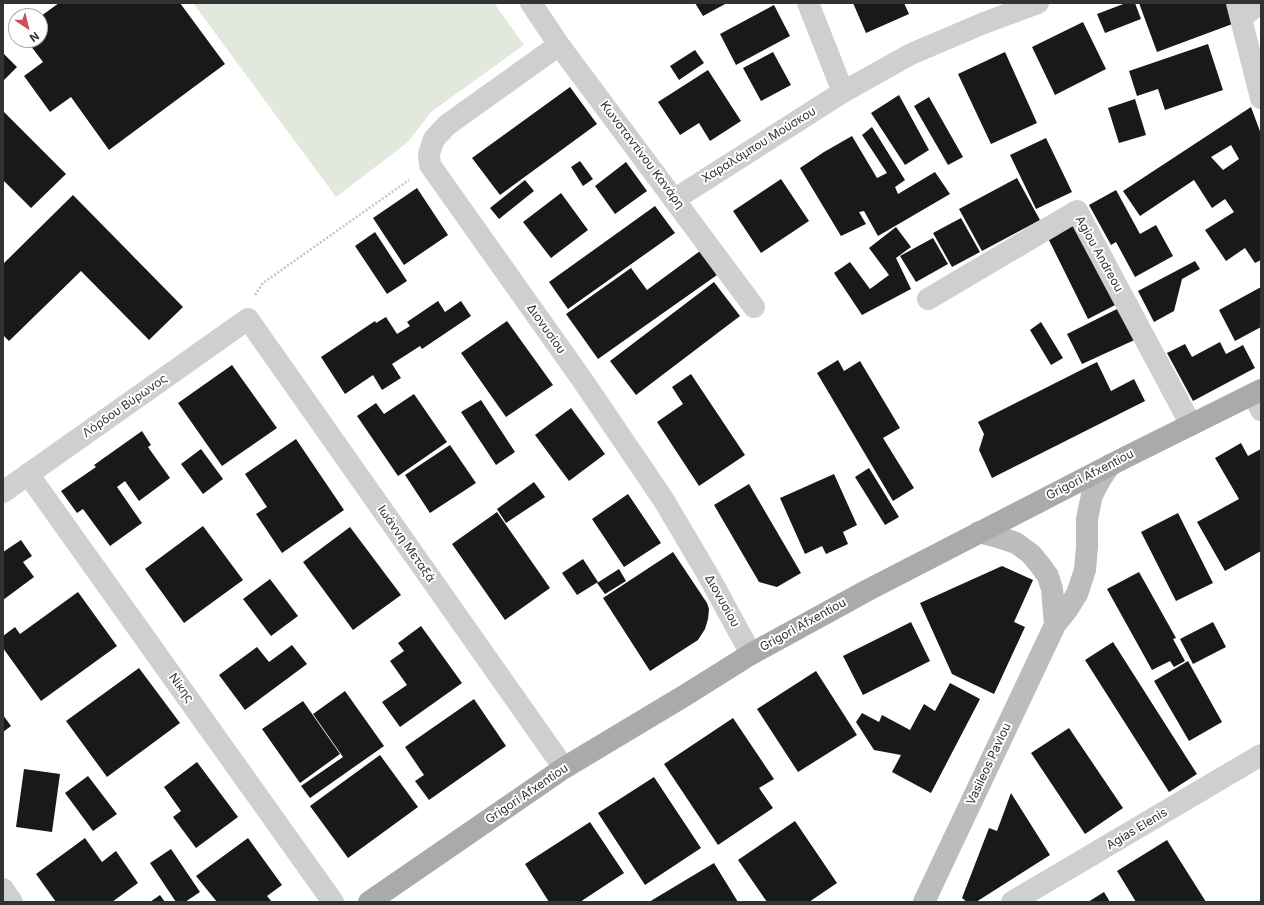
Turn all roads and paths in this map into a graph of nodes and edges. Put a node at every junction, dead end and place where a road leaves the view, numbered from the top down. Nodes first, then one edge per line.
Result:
1 (530, 3) edge
2 (808, 3) edge
3 (1038, 3) edge
4 (1260, 3) edge
5 (1239, 11) edge
6 (559, 45) junction
7 (843, 92) junction
8 (1261, 98) edge
9 (430, 165) junction
10 (675, 199) junction
11 (928, 299) dead end
12 (754, 307) dead end
13 (248, 319) junction
14 (1258, 398) edge
15 (1191, 425) junction
16 (1110, 465) junction
17 (28, 474) junction
18 (3, 492) edge
19 (979, 532) junction
20 (1055, 625) junction
21 (751, 654) junction
22 (1261, 755) edge
23 (564, 768) junction
24 (3, 889) edge
25 (12, 902) edge
26 (333, 902) edge
27 (369, 902) edge
28 (924, 902) edge
29 (1012, 902) edge

1 - 6 street, Κωνσταντίνου Κανάρη
2 - 7 street
3 - 7 street, Χαραλάμπου Μούσκου
4 - 5 street
5 - 8 street
6 - 9 street
6 - 10 street, Κωνσταντίνου Κανάρη
7 - 10 street, Χαραλάμπου Μούσκου
9 - 13 path
9 - 21 street, Διονυσίου
10 - 12 street, Κωνσταντίνου Κανάρη
11 - 15 street, Agiou Andreou
13 - 17 street, Λόρδου Βύρωνος
13 - 23 street, Ιωάννη Μεταξά
14 - 15 main road, Grigori Afxentiou
15 - 16 main road, Grigori Afxentiou
16 - 19 main road, Grigori Afxentiou
16 - 20 street, Vasileos Pavlou
17 - 18 street, Λόρδου Βύρωνος
17 - 26 street, Νίκης
19 - 20 street, Vasileos Pavlou
19 - 21 main road, Grigori Afxentiou
20 - 28 street, Vasileos Pavlou
21 - 23 main road, Grigori Afxentiou
22 - 29 street, Agias Elenis
23 - 27 main road, Grigori Afxentiou
24 - 25 street

